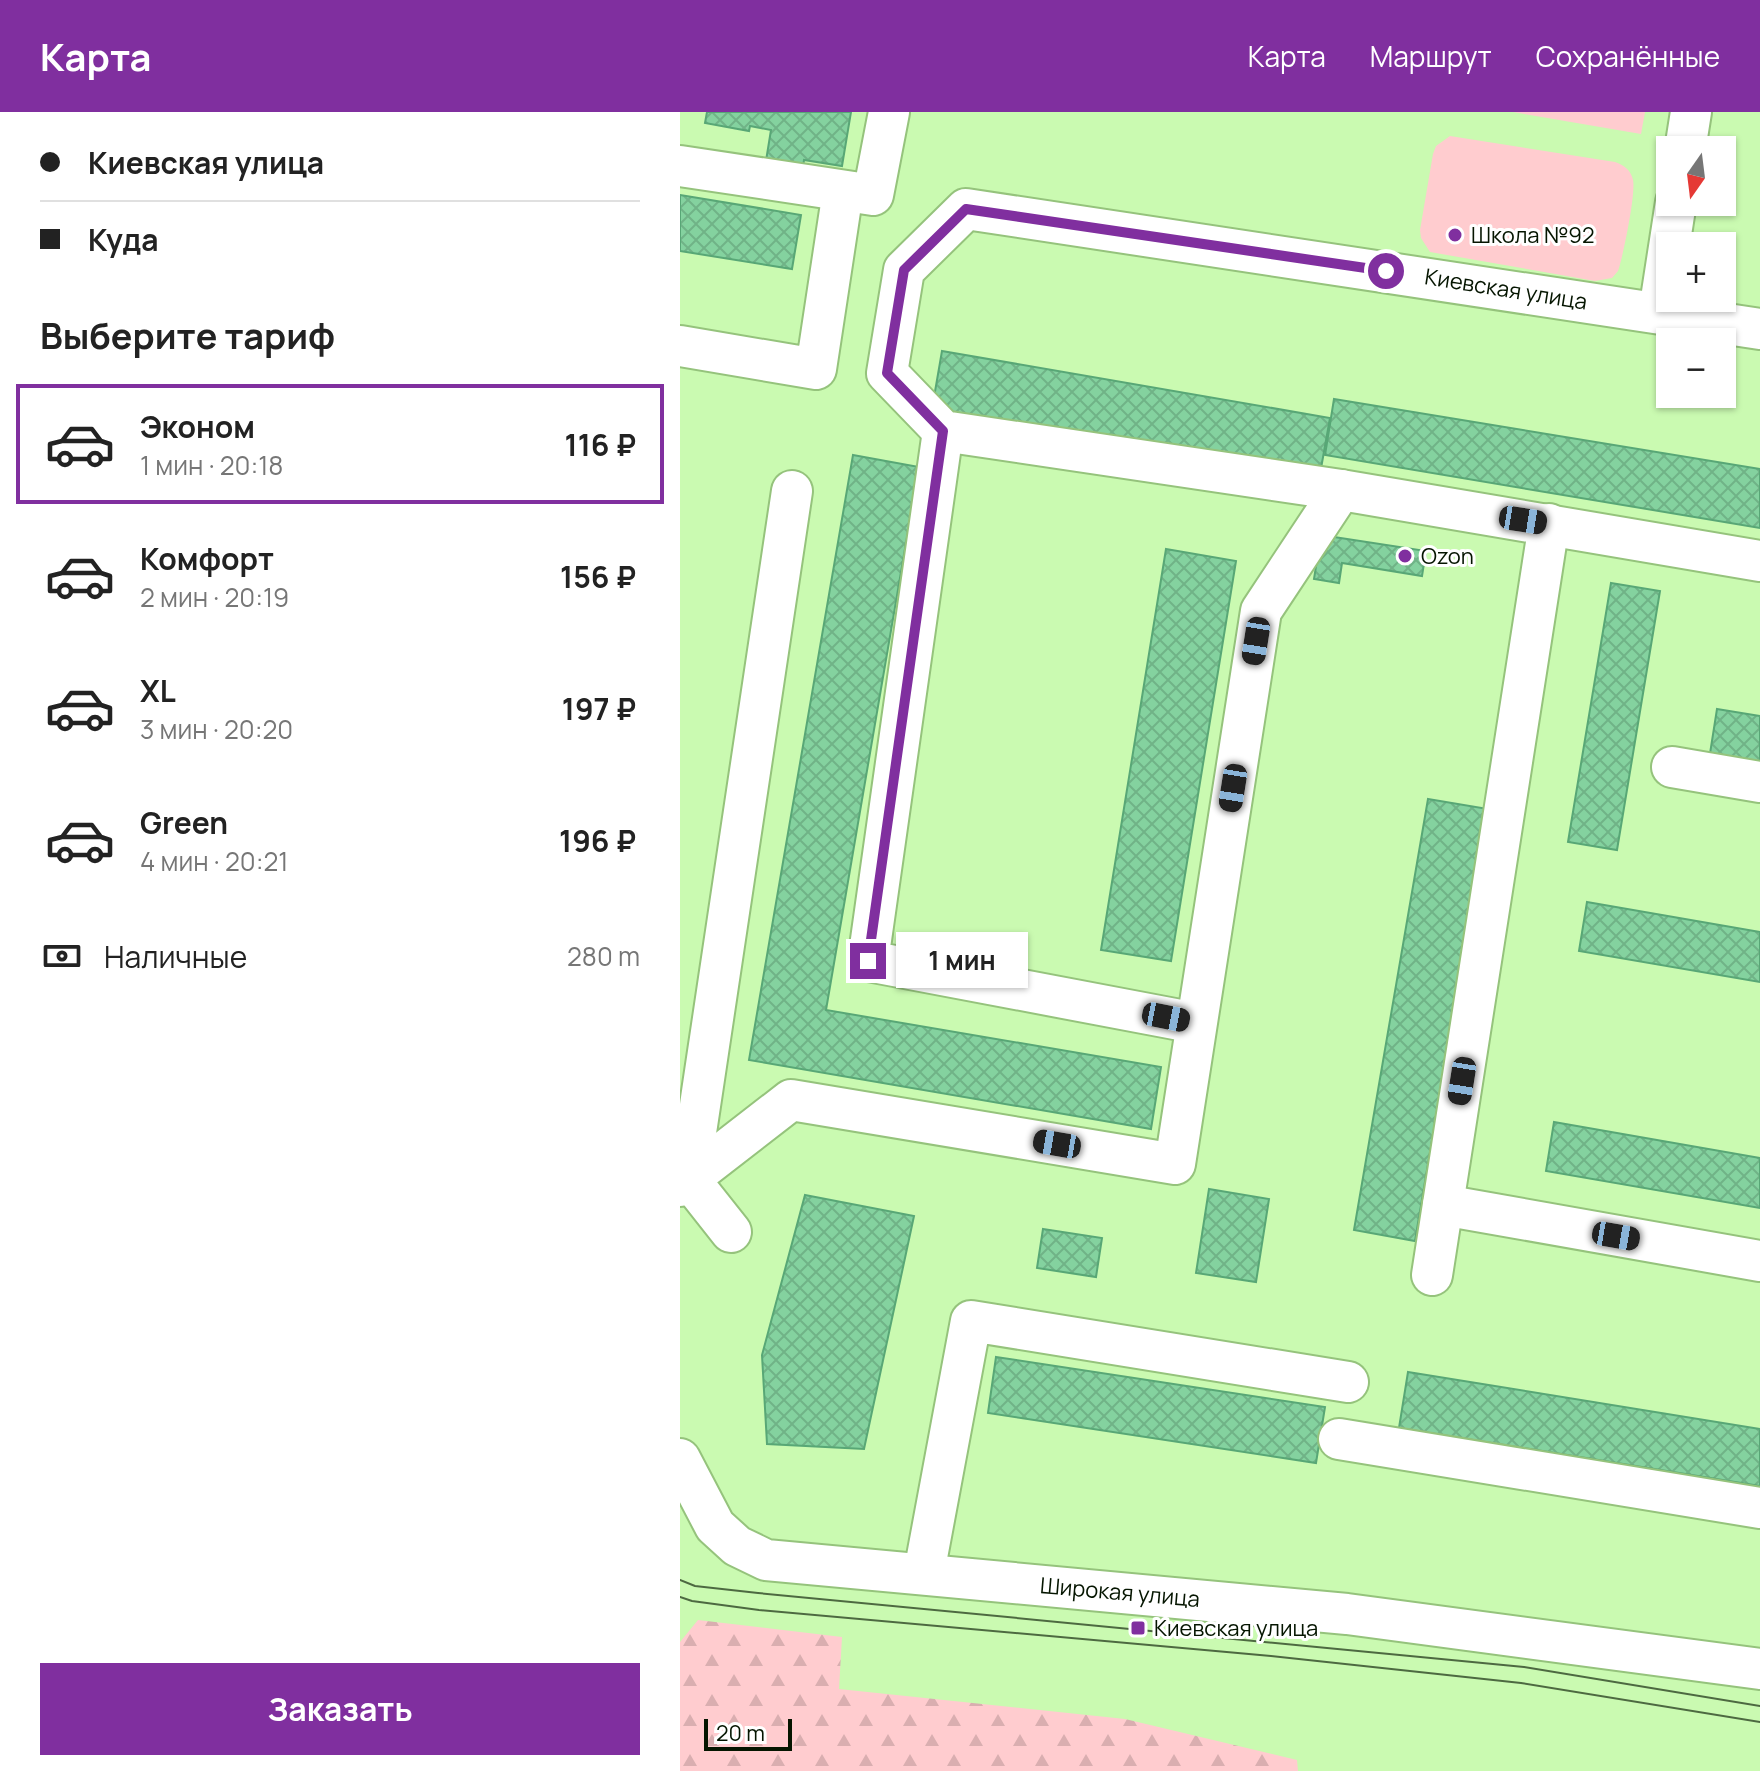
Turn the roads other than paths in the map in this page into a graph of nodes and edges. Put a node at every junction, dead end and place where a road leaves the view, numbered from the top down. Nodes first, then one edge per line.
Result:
1 (889, 112) edge
2 (1691, 112) edge
3 (1687, 136) edge
4 (680, 166) edge
5 (843, 191) junction
6 (1656, 312) edge
7 (1659, 312) edge
8 (1760, 329) edge
9 (680, 346) edge
10 (943, 431) junction
11 (1341, 490) junction
12 (792, 491) dead end
13 (1549, 524) junction
14 (1760, 561) edge
15 (1672, 767) dead end
16 (1760, 782) edge
17 (1196, 1023) junction
18 (685, 1182) edge
19 (1443, 1205) junction
20 (731, 1232) dead end
21 (1760, 1261) edge
22 (1432, 1275) dead end
23 (1348, 1382) dead end
24 (1339, 1439) dead end
25 (680, 1459) edge
26 (1760, 1508) edge
27 (697, 1529) edge
28 (924, 1573) junction
29 (1760, 1669) edge

1 - 5 street
2 - 3 street
4 - 5 street
5 - 9 street
6 - 10 street, Киевская улица
7 - 8 street, Киевская улица
10 - 11 street
10 - 17 street
11 - 13 street
11 - 17 street
12 - 18 street
13 - 14 street
13 - 19 street
15 - 16 street
17 - 18 street
18 - 20 street
19 - 21 street
19 - 22 street
23 - 28 street
24 - 26 street
25 - 27 street
27 - 28 street, Широкая улица
28 - 29 street, Широкая улица

